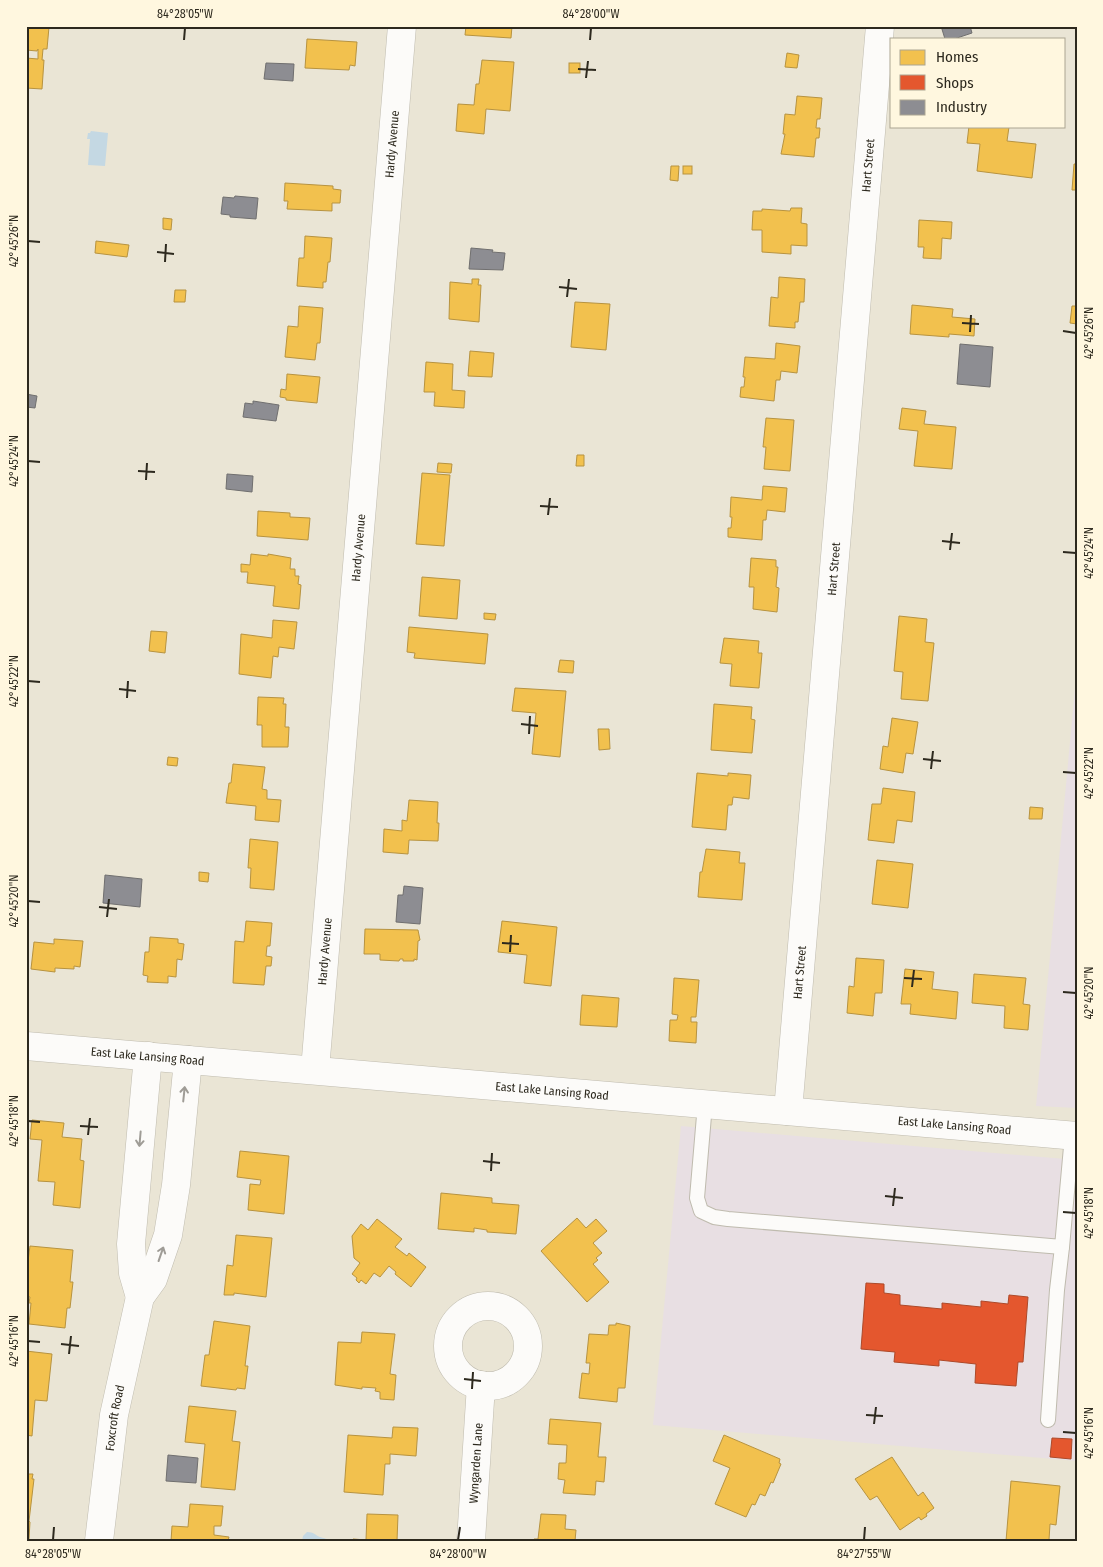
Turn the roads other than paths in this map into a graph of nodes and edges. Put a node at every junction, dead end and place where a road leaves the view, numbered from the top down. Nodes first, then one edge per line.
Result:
1 (402, 26) edge
2 (880, 26) edge
3 (26, 1046) edge
4 (148, 1056) junction
5 (188, 1060) junction
6 (315, 1070) junction
7 (706, 1104) junction
8 (788, 1111) junction
9 (1074, 1136) edge
10 (1062, 1247) junction
11 (140, 1298) junction
12 (481, 1386) dead end
13 (1048, 1420) dead end
14 (99, 1541) edge
15 (471, 1541) edge

1 - 6 street, Hardy Avenue
2 - 8 street, Hart Street
3 - 4 street, East Lake Lansing Road
4 - 5 street, East Lake Lansing Road
4 -> 11 street, Foxcroft Road
5 - 6 street, East Lake Lansing Road
11 -> 5 street, Foxcroft Road
6 - 7 street, East Lake Lansing Road
7 - 8 street, East Lake Lansing Road
7 - 10 lane
8 - 9 street, East Lake Lansing Road
9 - 10 lane
10 - 13 lane
11 - 14 street, Foxcroft Road
12 - 15 street, Wyngarden Lane

